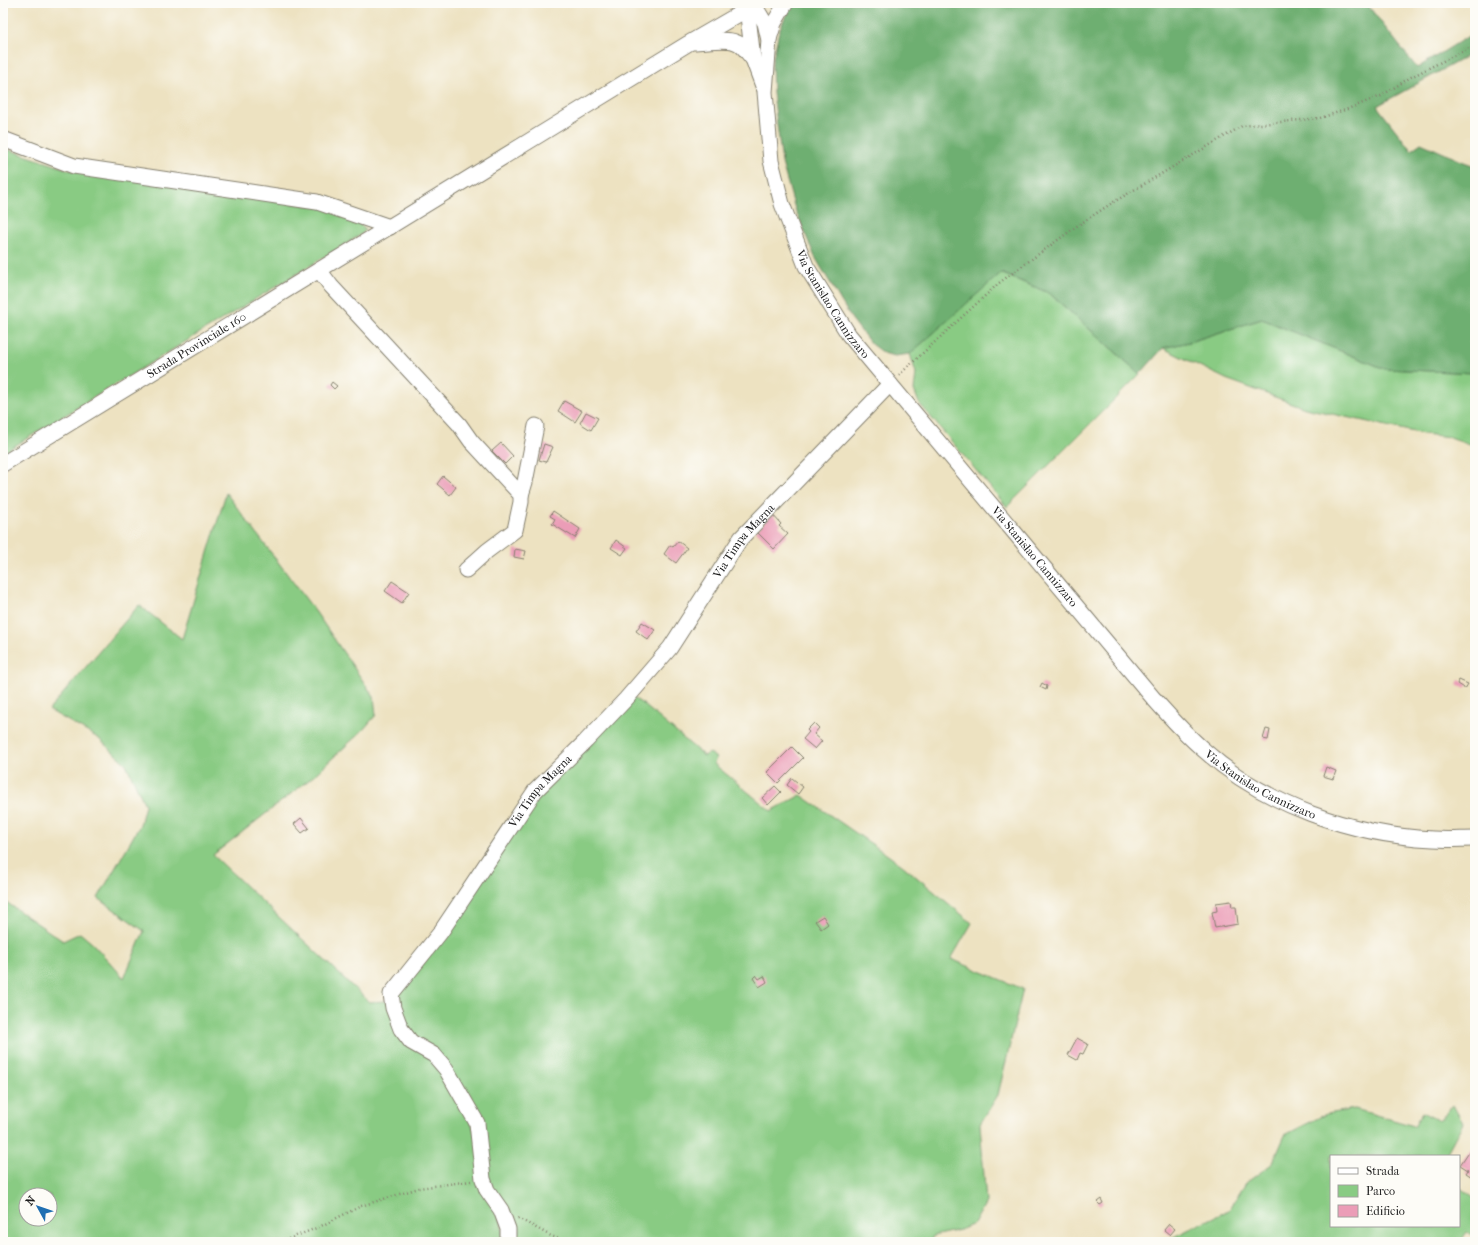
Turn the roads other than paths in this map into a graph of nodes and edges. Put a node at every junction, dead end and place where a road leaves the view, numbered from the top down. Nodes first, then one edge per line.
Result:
1 (786, 3) edge
2 (755, 5) edge
3 (769, 40) junction
4 (689, 43) junction
5 (753, 59) junction
6 (765, 92) junction
7 (3, 139) edge
8 (390, 227) junction
9 (320, 270) junction
10 (890, 384) junction
11 (536, 426) dead end
12 (3, 464) edge
13 (521, 494) junction
14 (466, 570) dead end
15 (1475, 839) edge
16 (508, 1242) edge

1 - 3 street
2 - 3 street
2 - 4 street, Strada Provinciale 160
2 - 5 street
3 - 6 street
4 - 5 street
4 - 8 street, Strada Provinciale 160
5 - 6 street
6 - 10 street, Via Stanislao Cannizzaro
7 - 8 street
8 - 9 street, Strada Provinciale 160
9 - 12 street, Strada Provinciale 160
9 - 13 street
10 - 15 street, Via Stanislao Cannizzaro
10 - 16 street, Via Timpa Magna
11 - 13 street
13 - 14 street

